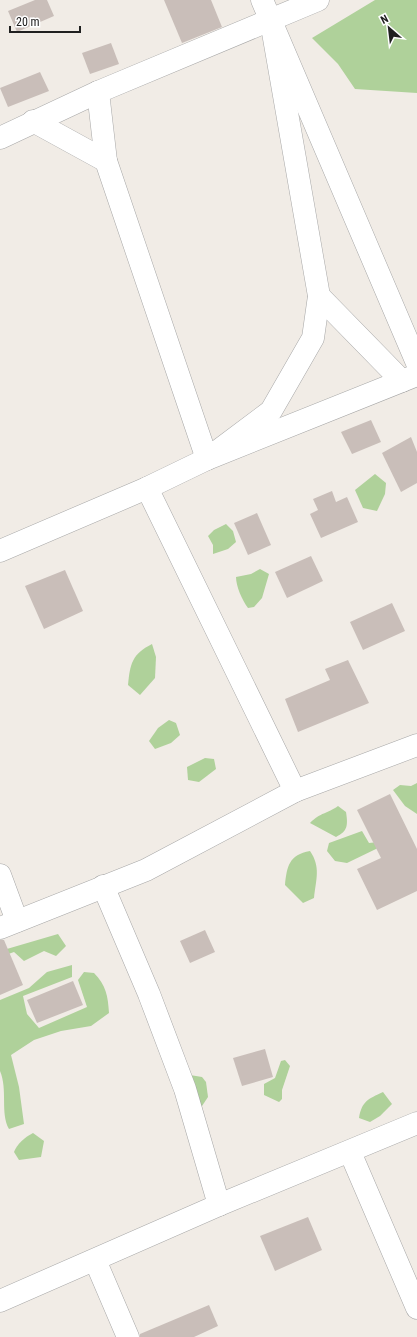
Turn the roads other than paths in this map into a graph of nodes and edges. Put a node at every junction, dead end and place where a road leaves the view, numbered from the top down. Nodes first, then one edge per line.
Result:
1 (262, 0) edge
2 (318, 0) edge
3 (271, 20) junction
4 (98, 92) junction
5 (33, 121) junction
6 (0, 138) edge
7 (106, 161) junction
8 (319, 296) junction
9 (417, 363) edge
10 (410, 378) edge
11 (207, 459) junction
12 (147, 488) junction
13 (0, 551) edge
14 (417, 745) edge
15 (295, 791) junction
16 (0, 875) edge
17 (103, 886) junction
18 (8, 925) edge
19 (417, 1123) edge
20 (350, 1152) junction
21 (219, 1206) junction
22 (95, 1260) junction
23 (0, 1301) edge
24 (417, 1308) edge
25 (128, 1337) edge

1 - 3 street
2 - 3 street
3 - 4 street
3 - 8 street
3 - 9 street
4 - 5 street
4 - 7 street
5 - 6 street
5 - 7 street
7 - 11 street
8 - 10 street
8 - 11 street
10 - 11 street
11 - 12 street
12 - 13 street
12 - 15 street
14 - 15 street
15 - 17 street
16 - 18 street
17 - 18 street
17 - 21 street
19 - 20 street
20 - 21 street
20 - 24 street
21 - 22 street
22 - 23 street
22 - 25 street

